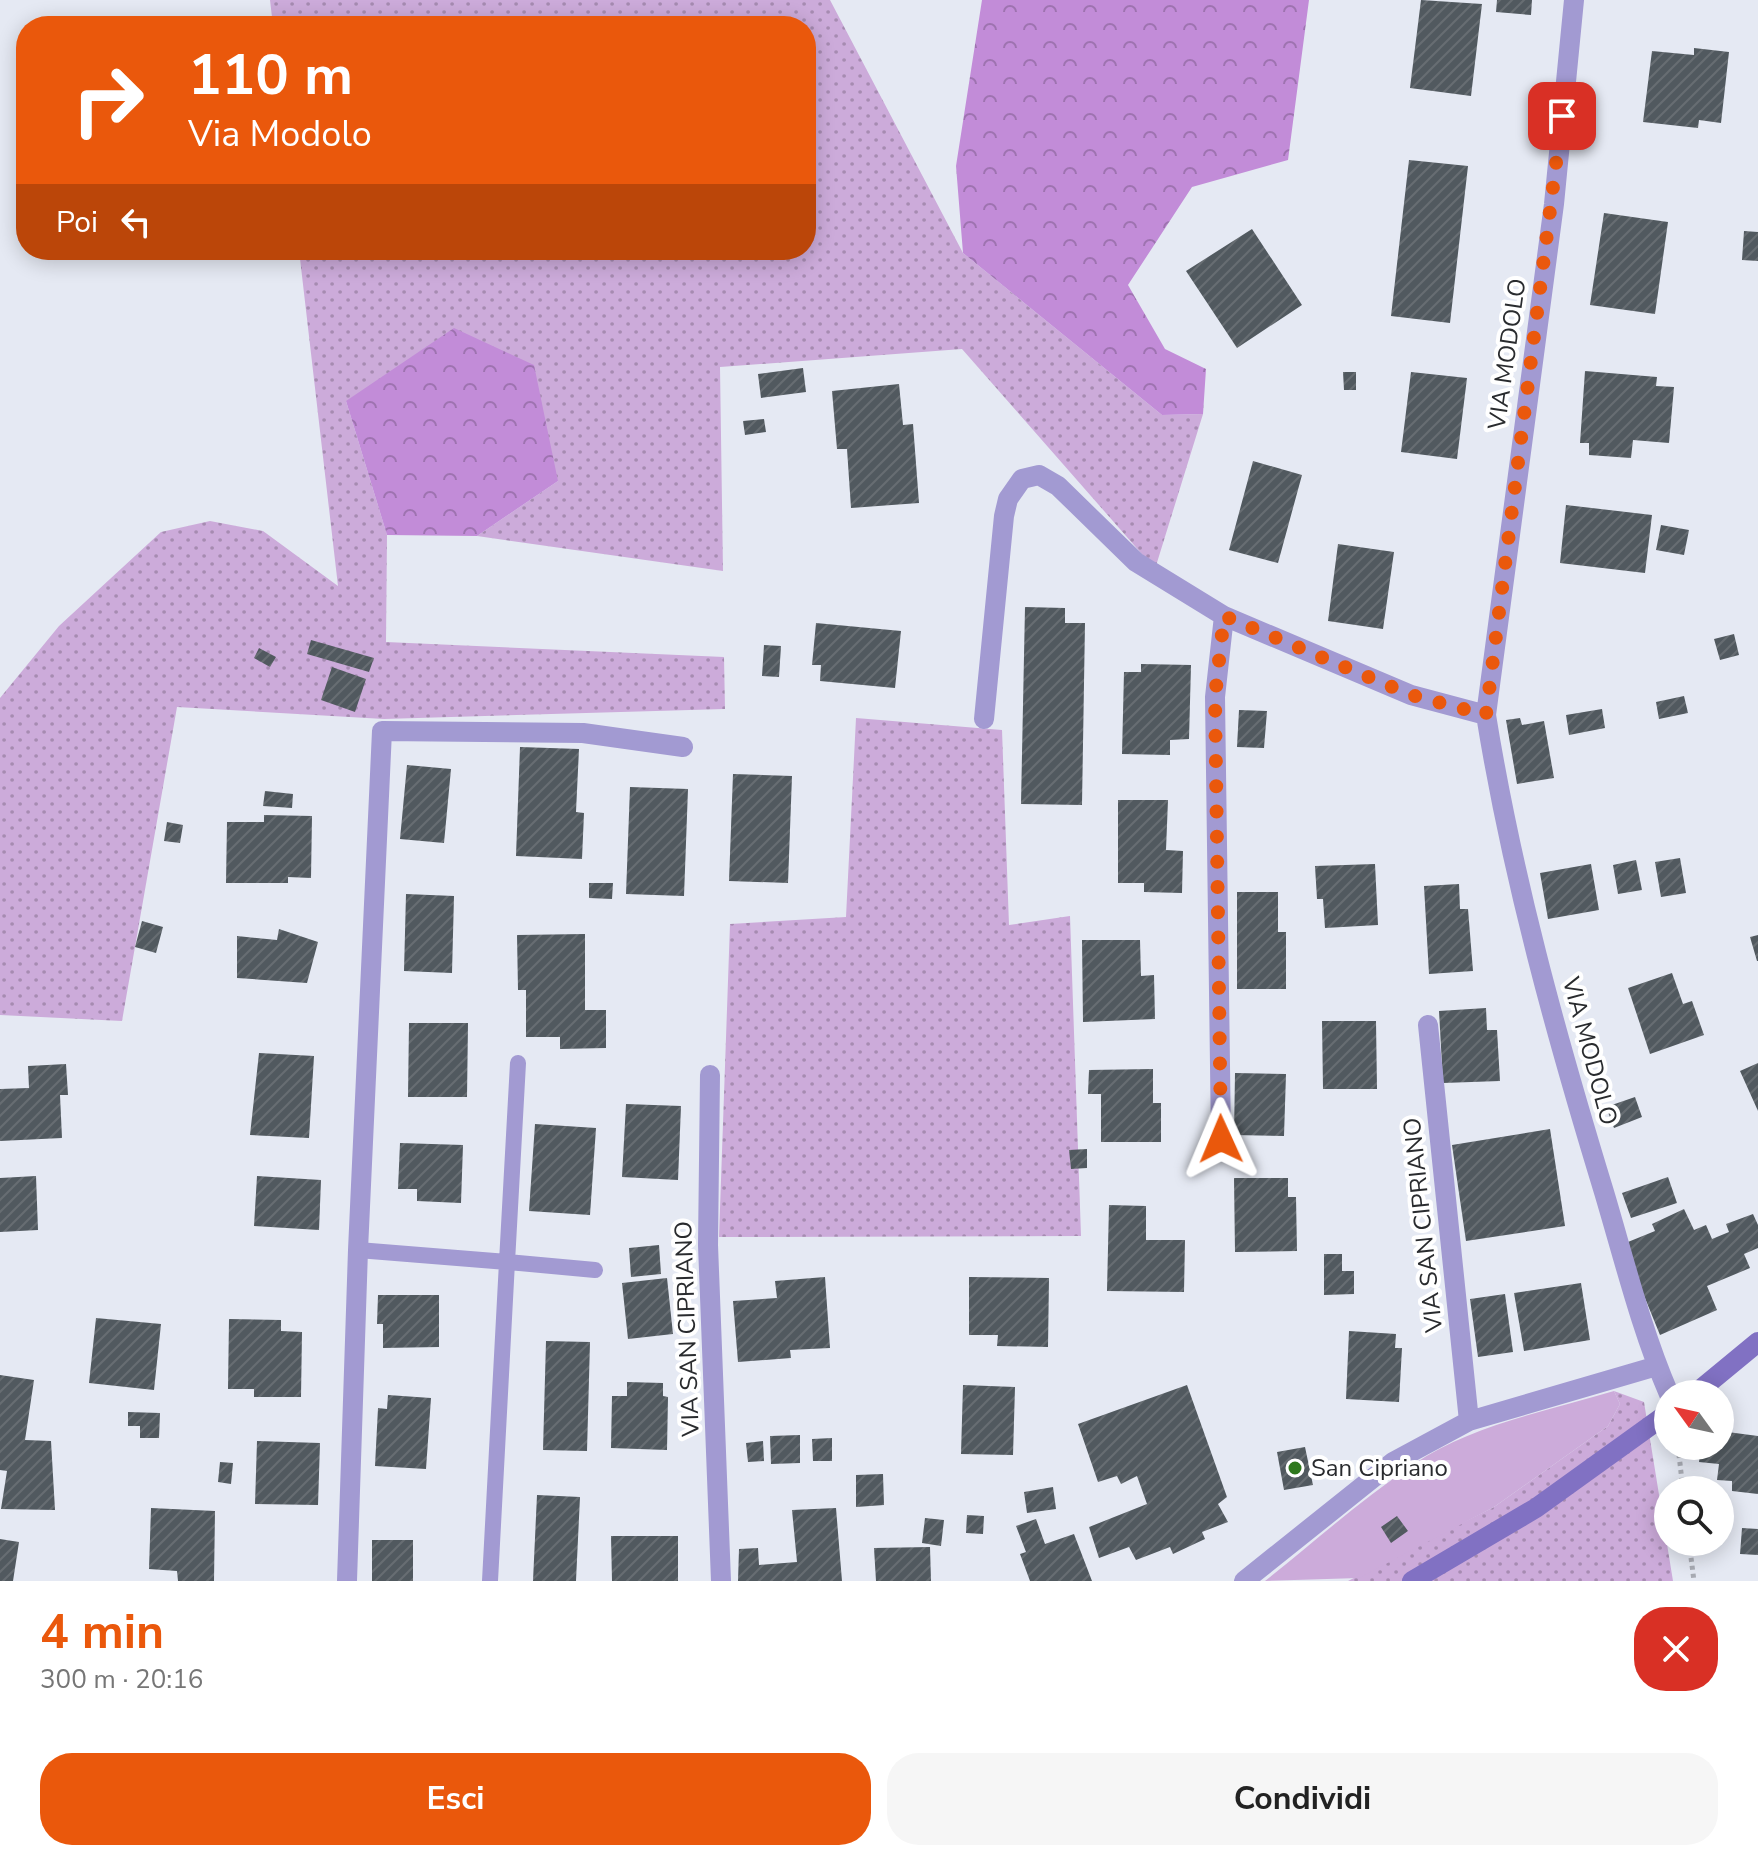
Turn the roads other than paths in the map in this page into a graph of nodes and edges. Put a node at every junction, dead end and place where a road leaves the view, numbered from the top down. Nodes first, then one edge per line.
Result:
1 (1574, 0) edge
2 (1224, 616) junction
3 (1486, 715) junction
4 (984, 719) dead end
5 (683, 747) dead end
6 (1428, 1025) dead end
7 (518, 1063) dead end
8 (710, 1075) dead end
9 (1221, 1139) dead end
10 (358, 1250) junction
11 (507, 1262) junction
12 (595, 1270) dead end
13 (1758, 1342) edge
14 (1657, 1366) junction
15 (1663, 1380) edge
16 (1712, 1380) edge
17 (1469, 1421) junction
18 (1654, 1423) edge
19 (347, 1581) edge
20 (490, 1581) edge
21 (721, 1581) edge
22 (1244, 1581) edge
23 (1412, 1581) edge

1 - 3 street, VIA MODOLO
2 - 3 street
2 - 4 street
2 - 9 street
3 - 14 street, VIA MODOLO
5 - 10 street
6 - 17 street, VIA SAN CIPRIANO
7 - 11 lane
8 - 21 street, VIA SAN CIPRIANO
10 - 11 lane
10 - 19 street
11 - 12 lane
11 - 20 lane
13 - 16 main road
14 - 15 street, VIA MODOLO
14 - 17 street
17 - 22 street
18 - 23 main road

